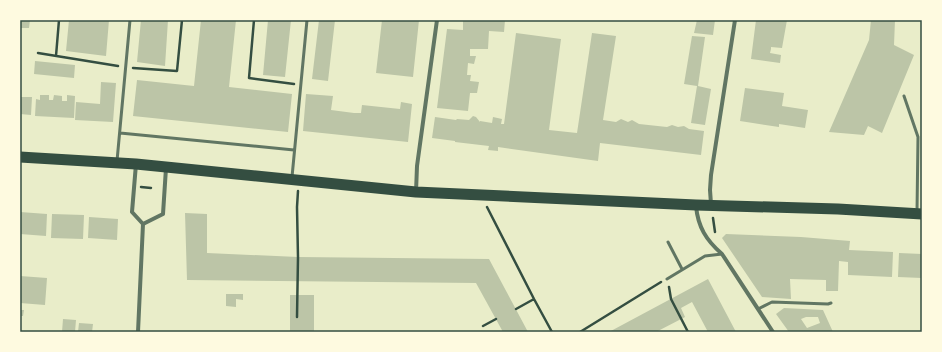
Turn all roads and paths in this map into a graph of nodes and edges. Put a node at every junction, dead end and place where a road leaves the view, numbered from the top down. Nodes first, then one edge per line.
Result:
1 (59, 20) edge
2 (130, 20) edge
3 (182, 20) edge
4 (254, 20) edge
5 (306, 20) edge
6 (437, 20) edge
7 (735, 20) edge
8 (38, 53) dead end
9 (56, 56) junction
10 (126, 68) junction
11 (300, 85) junction
12 (904, 96) dead end
13 (120, 133) junction
14 (294, 150) junction
15 (20, 157) edge
16 (117, 163) junction
17 (136, 164) junction
18 (166, 168) junction
19 (295, 180) junction
20 (141, 187) dead end
21 (151, 188) dead end
22 (416, 192) junction
23 (481, 195) junction
24 (696, 205) junction
25 (712, 205) junction
26 (919, 213) edge
27 (143, 224) junction
28 (668, 242) dead end
29 (722, 254) junction
30 (682, 269) junction
31 (667, 279) junction
32 (534, 299) junction
33 (831, 303) dead end
34 (516, 309) dead end
35 (758, 309) junction
36 (297, 318) dead end
37 (496, 319) dead end
38 (483, 326) dead end
39 (138, 332) edge
40 (552, 332) edge
41 (580, 332) edge
42 (688, 332) edge
43 (773, 332) edge

1 - 9 path
2 - 10 lane
3 - 10 path
4 - 11 path
5 - 11 lane
6 - 22 street
7 - 25 street
8 - 9 path
9 - 10 path
10 - 13 lane
11 - 14 lane
12 - 26 lane
13 - 14 lane
13 - 16 lane
14 - 19 lane
15 - 16 highway
16 - 17 highway
17 - 18 highway
17 - 27 street
18 - 19 highway
18 - 27 street
19 - 22 highway
19 - 36 path
20 - 21 path
22 - 23 highway
23 - 24 highway
23 - 32 path
24 - 25 highway
24 - 29 street
25 - 26 highway
25 - 29 path
27 - 39 street
28 - 30 lane
29 - 30 lane
29 - 35 street
30 - 31 lane
31 - 41 path
31 - 42 path
32 - 34 path
32 - 40 path
33 - 35 lane
35 - 43 street
37 - 38 path

